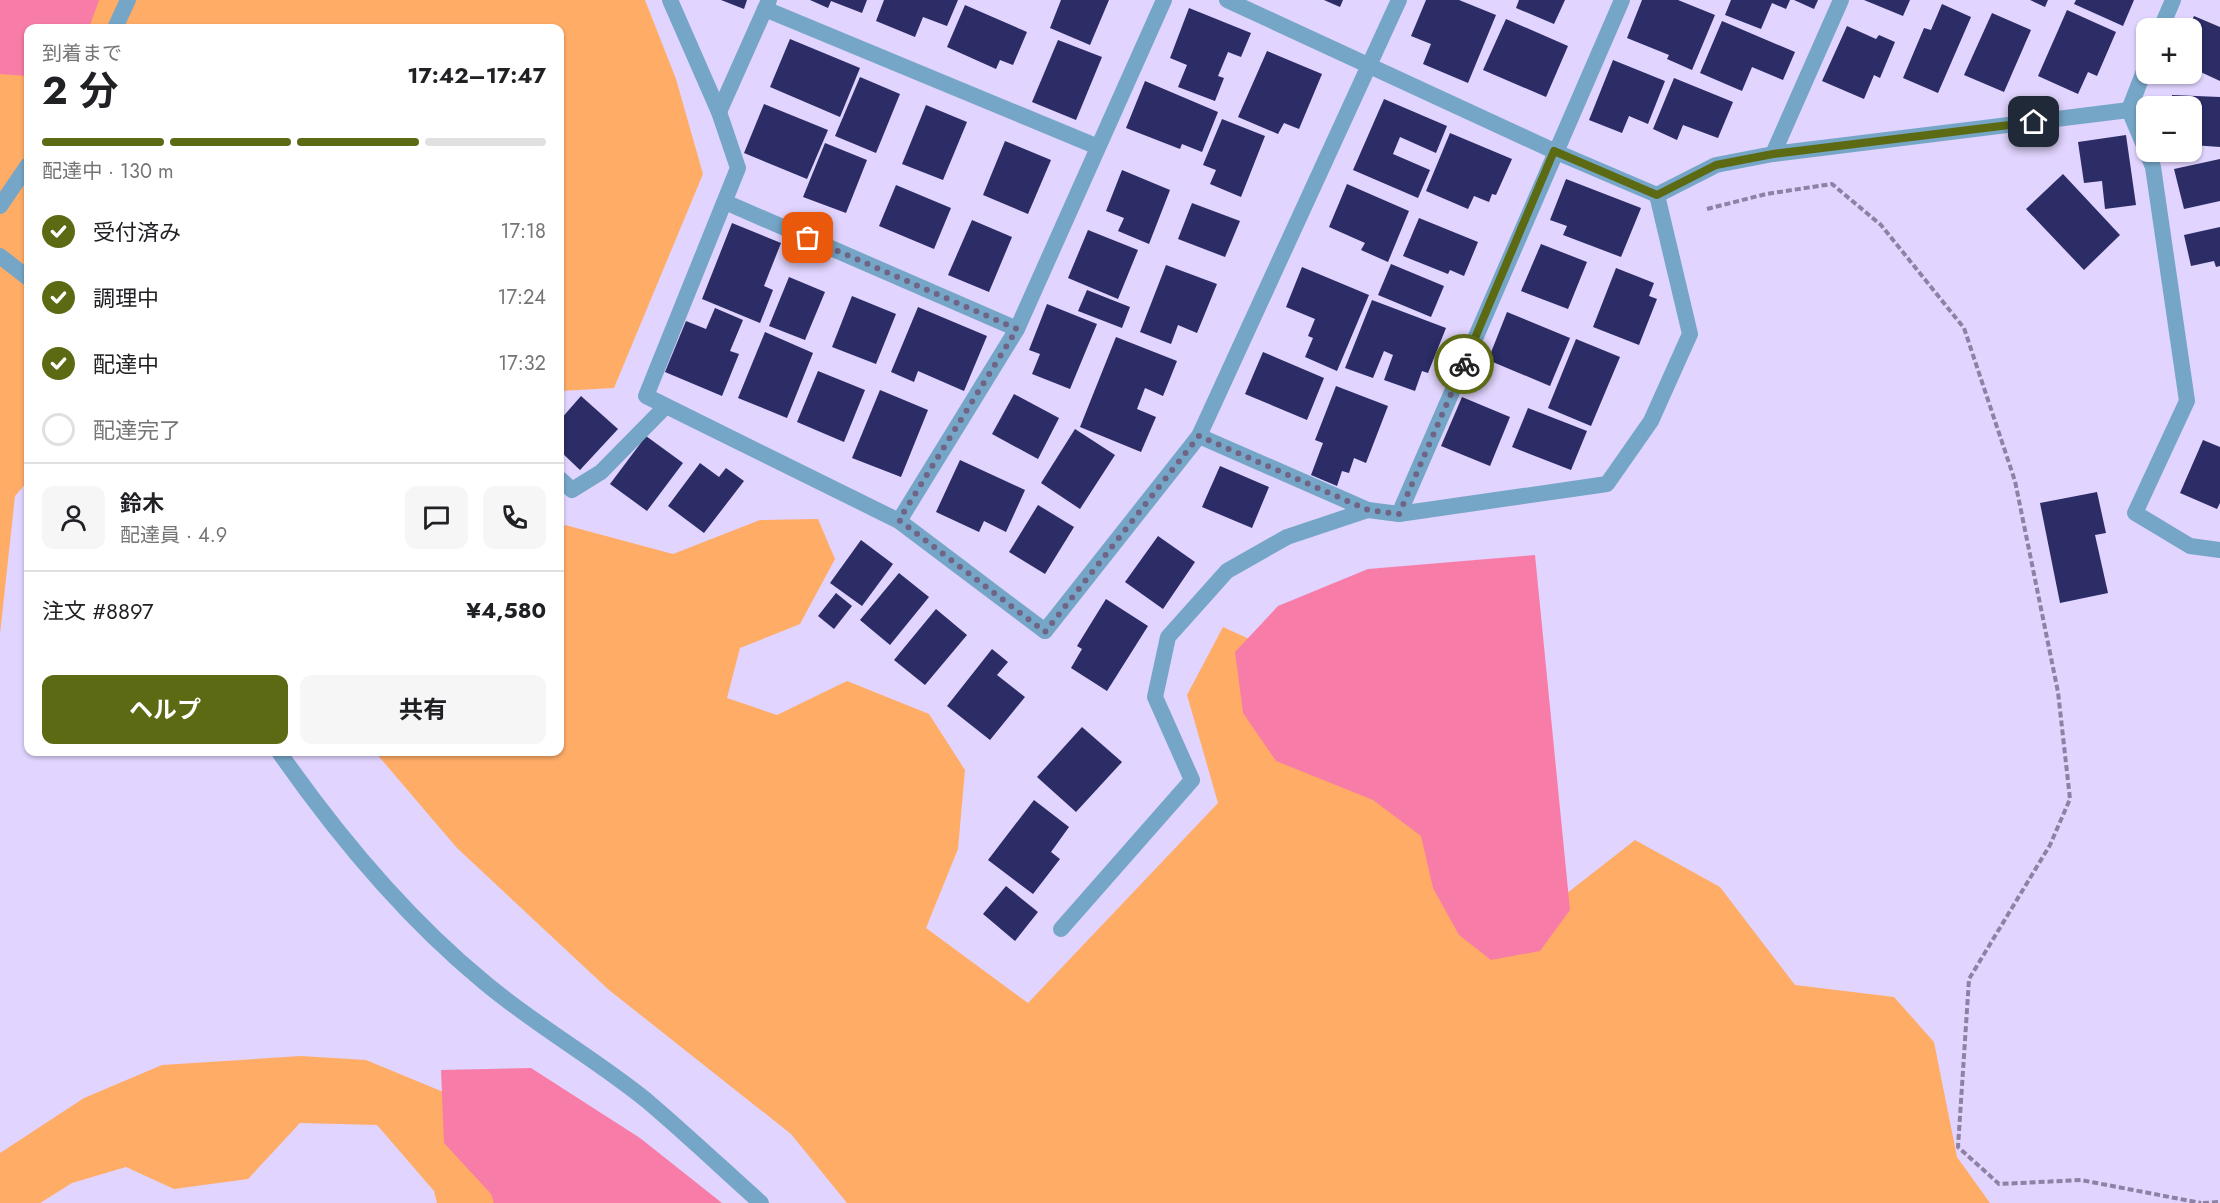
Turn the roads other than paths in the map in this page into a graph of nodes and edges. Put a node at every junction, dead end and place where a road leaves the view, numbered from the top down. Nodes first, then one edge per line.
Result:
1 (128, 0) edge
2 (670, 0) edge
3 (1164, 0) edge
4 (1227, 0) edge
5 (1399, 0) edge
6 (1622, 0) edge
7 (1841, 0) edge
8 (2173, 0) edge
9 (767, 4) edge
10 (2165, 18) edge
11 (117, 24) edge
12 (1369, 65) junction
13 (2139, 84) edge
14 (2129, 110) junction
15 (719, 112) junction
16 (1098, 147) junction
17 (1554, 151) junction
18 (1773, 154) junction
19 (24, 171) edge
20 (1657, 195) junction
21 (725, 202) junction
22 (0, 206) edge
23 (0, 256) edge
24 (24, 275) edge
25 (1017, 329) junction
26 (665, 407) junction
27 (1199, 436) junction
28 (564, 483) edge
29 (1368, 510) junction
30 (1399, 514) junction
31 (899, 520) junction
32 (2220, 550) edge
33 (282, 756) edge
34 (1061, 929) dead end
35 (761, 1203) edge

1 - 11 street
2 - 15 street
3 - 16 street
4 - 12 street
5 - 12 street
6 - 17 street
7 - 18 street
8 - 10 street
9 - 15 street
9 - 16 street
12 - 17 street
12 - 27 street
13 - 14 street
14 - 18 street
14 - 32 street
15 - 21 street
16 - 25 street
17 - 20 street
17 - 30 street
18 - 20 street
19 - 22 street
20 - 30 street
21 - 25 street
21 - 26 street
23 - 24 street
25 - 31 street
26 - 28 street
26 - 31 street
27 - 29 street
27 - 31 street
29 - 30 street
29 - 34 street
33 - 35 street

